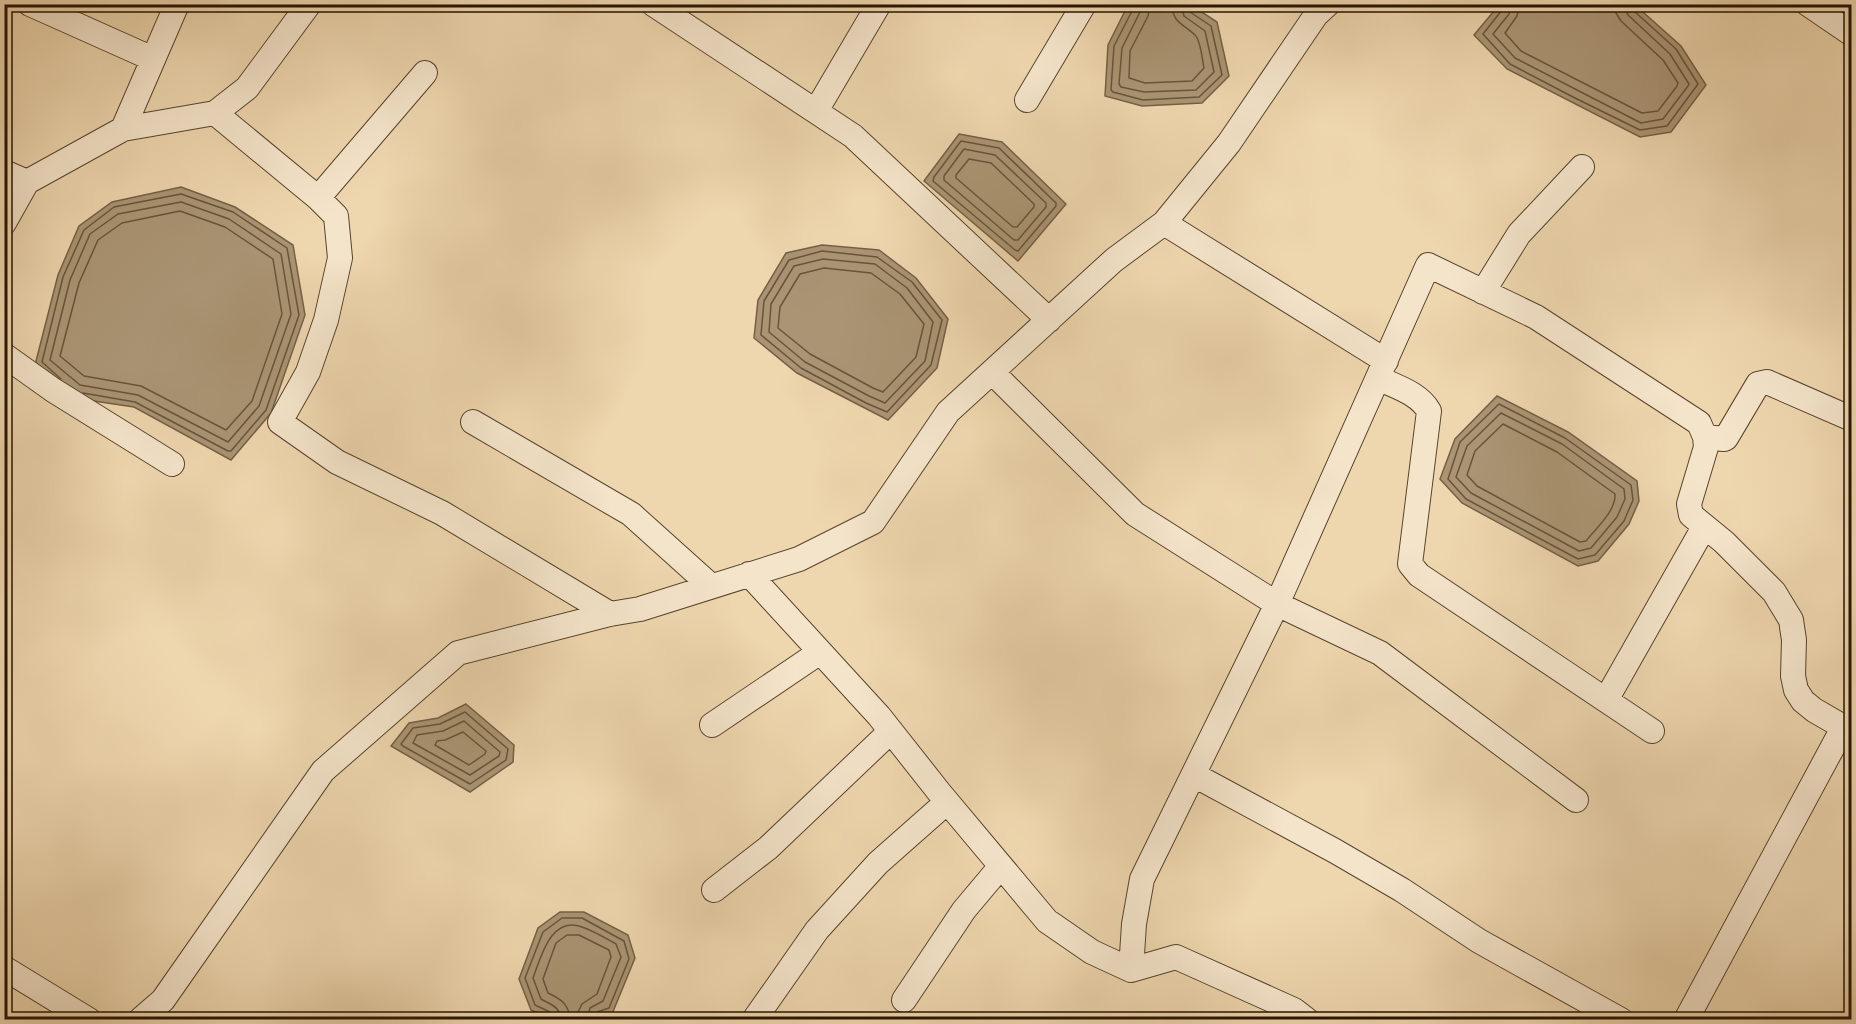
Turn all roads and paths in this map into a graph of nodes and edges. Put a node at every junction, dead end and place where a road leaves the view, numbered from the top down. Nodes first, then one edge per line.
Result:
1 (177, 4) edge
2 (309, 4) edge
3 (653, 4) edge
4 (879, 4) edge
5 (1084, 4) edge
6 (1328, 4) edge
7 (1808, 4) edge
8 (31, 5) edge
9 (1851, 34) edge
10 (153, 59) junction
11 (425, 73) dead end
12 (1027, 100) dead end
13 (816, 111) junction
14 (215, 113) junction
15 (123, 129) junction
16 (1582, 167) dead end
17 (4, 172) edge
18 (27, 182) junction
19 (318, 198) junction
20 (4, 223) edge
21 (1164, 223) junction
22 (1483, 292) junction
23 (1049, 320) junction
24 (4, 355) edge
25 (1382, 370) junction
26 (992, 372) junction
27 (1851, 419) edge
28 (473, 422) dead end
29 (1706, 437) junction
30 (172, 464) dead end
31 (1704, 527) junction
32 (749, 574) junction
33 (711, 586) junction
34 (1277, 604) junction
35 (610, 614) junction
36 (820, 652) junction
37 (1606, 700) junction
38 (712, 725) dead end
39 (1847, 730) edge
40 (891, 731) junction
41 (1652, 731) dead end
42 (1194, 775) junction
43 (1576, 800) dead end
44 (947, 802) junction
45 (1001, 866) junction
46 (714, 890) dead end
47 (4, 968) edge
48 (1131, 969) junction
49 (904, 1000) dead end
50 (89, 1020) edge
51 (140, 1020) edge
52 (754, 1020) edge
53 (1307, 1020) edge
54 (1621, 1020) edge
55 (1686, 1020) edge

1 - 10 street
2 - 14 street
3 - 13 street
4 - 13 street
5 - 12 street
6 - 21 street
7 - 9 street
8 - 10 street
10 - 15 street
11 - 19 street
13 - 23 street
14 - 15 street
14 - 19 street
15 - 18 street
16 - 22 street
17 - 18 street
18 - 20 street
19 - 35 street
21 - 23 street
21 - 25 street
22 - 25 street
22 - 29 street
23 - 26 street
24 - 30 street
25 - 34 street
25 - 37 street
26 - 32 street
26 - 34 street
27 - 29 street
28 - 33 street
29 - 31 street
31 - 37 street
31 - 39 street
32 - 33 street
32 - 36 street
33 - 35 street
34 - 42 street
34 - 43 street
35 - 51 street
36 - 38 street
36 - 40 street
37 - 41 street
39 - 55 street
40 - 44 street
40 - 46 street
42 - 48 street
42 - 54 street
44 - 45 street
44 - 52 street
45 - 48 street
45 - 49 street
47 - 50 street
48 - 53 street

